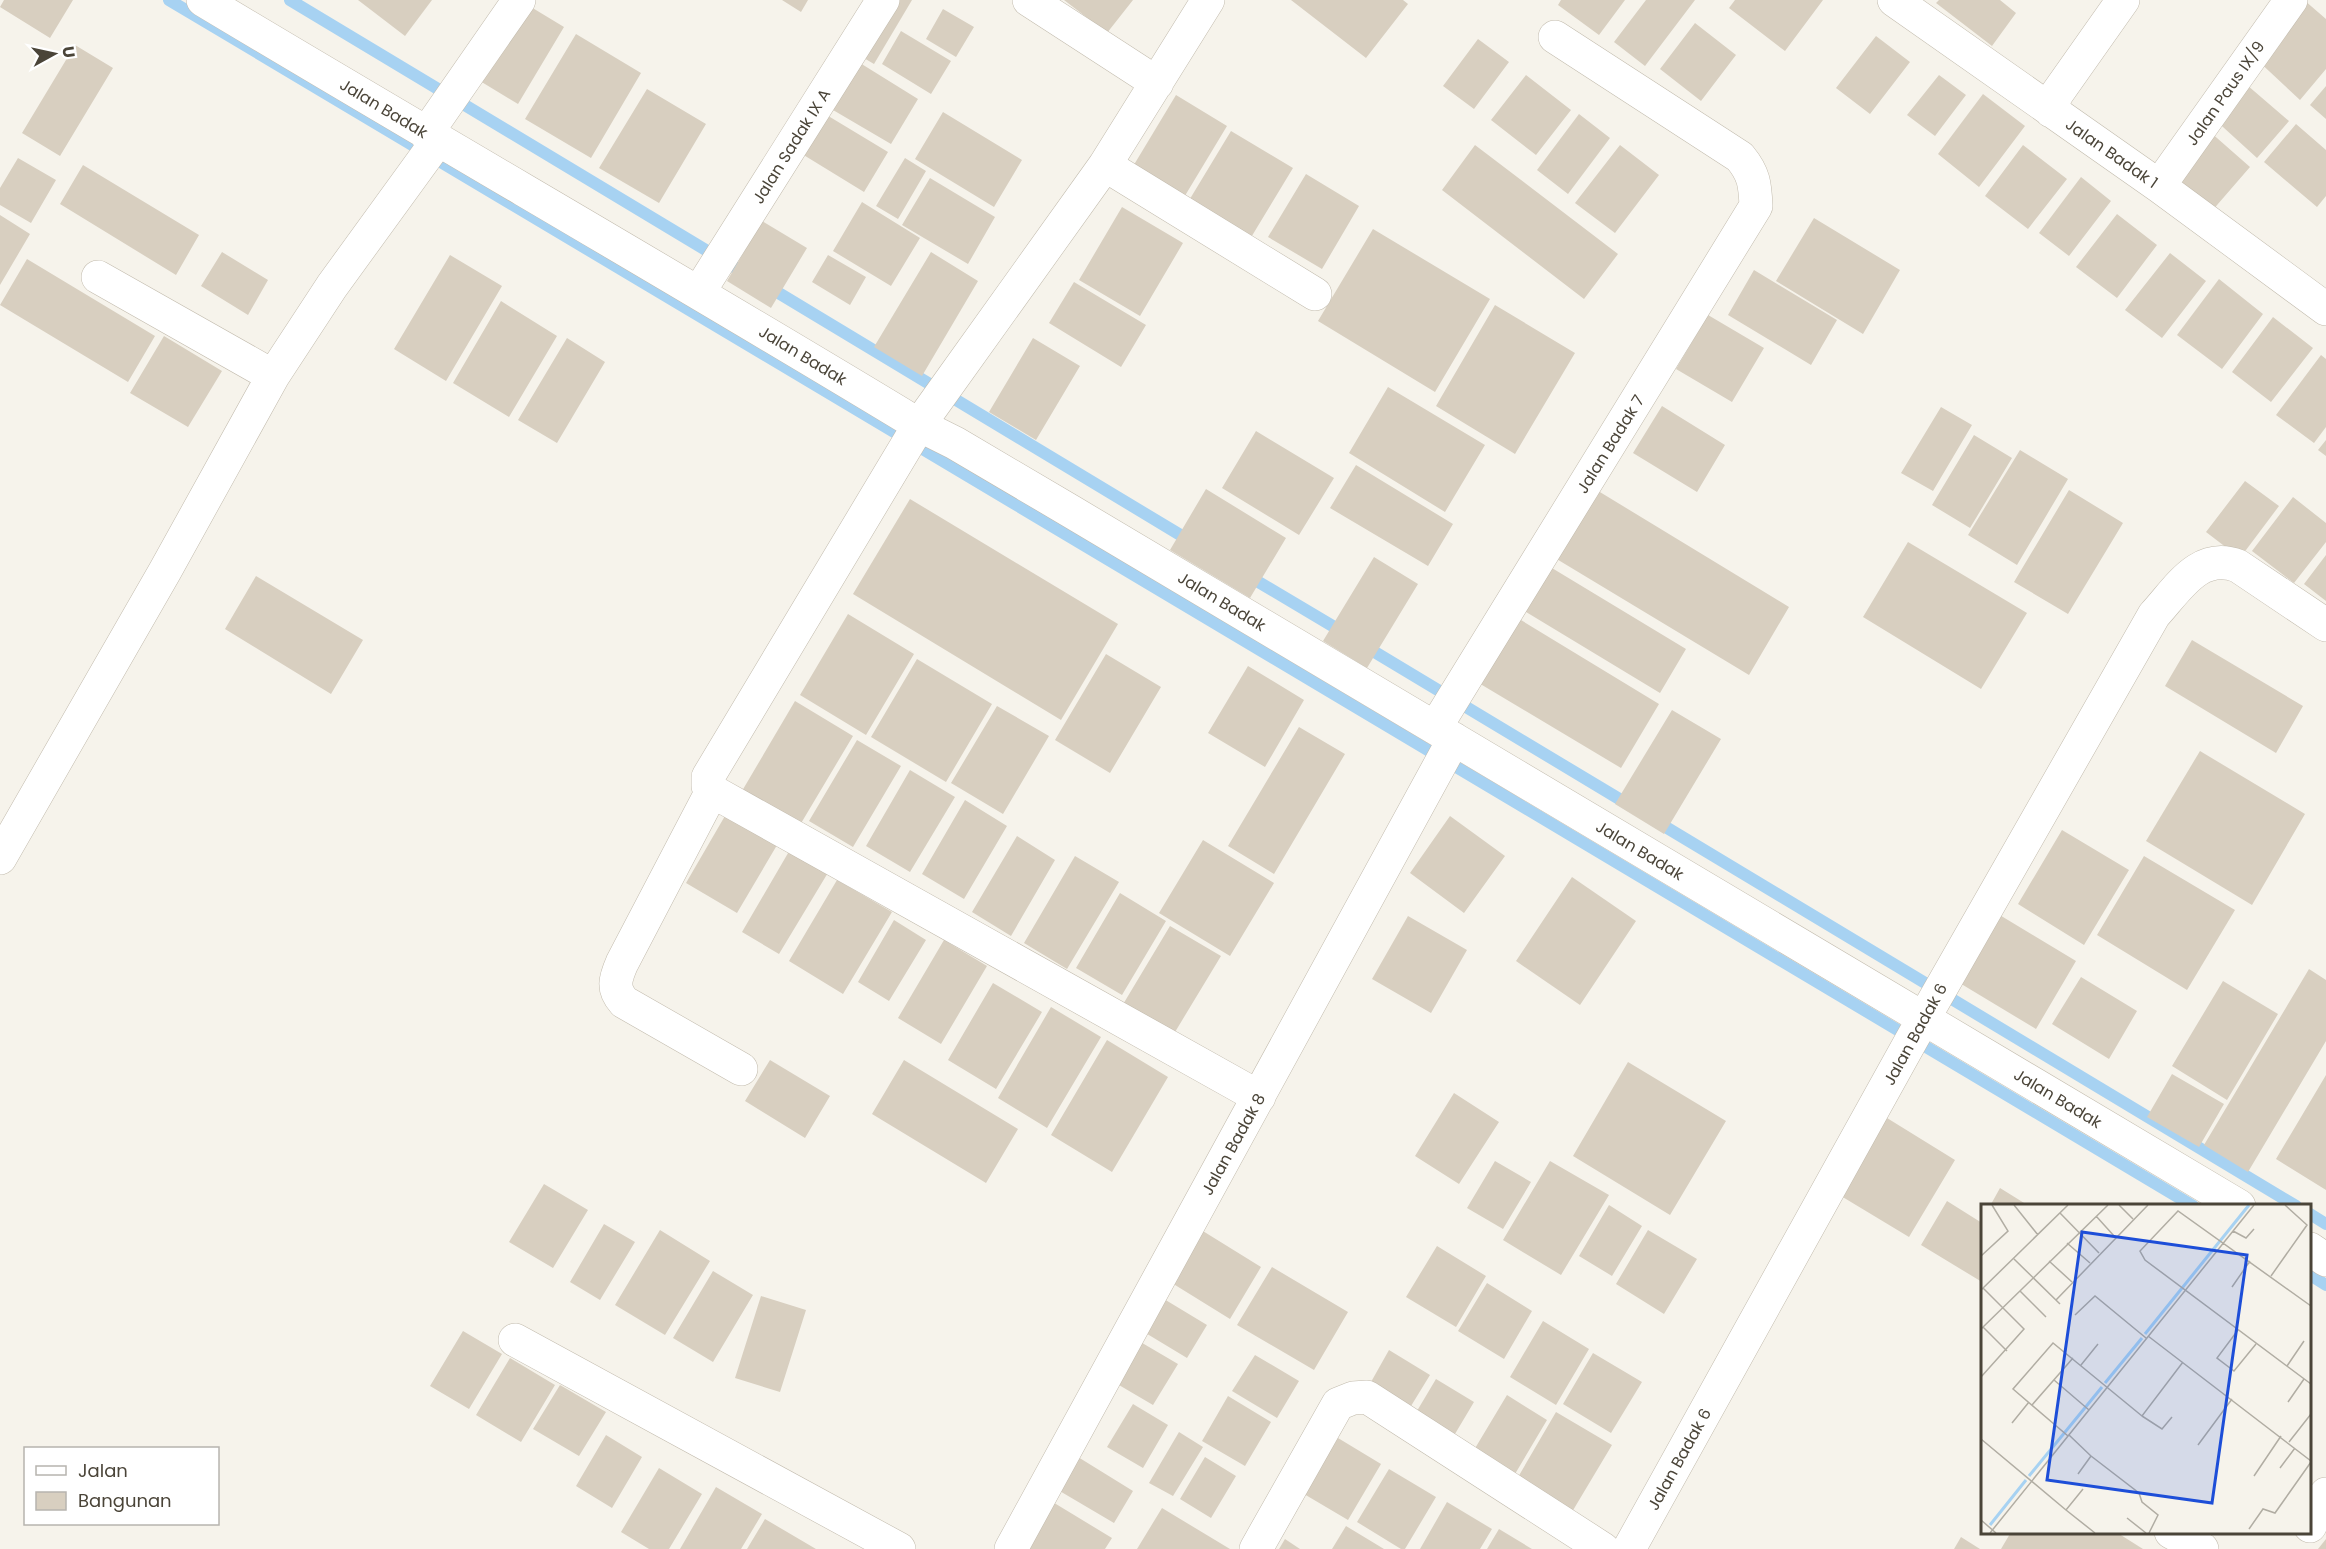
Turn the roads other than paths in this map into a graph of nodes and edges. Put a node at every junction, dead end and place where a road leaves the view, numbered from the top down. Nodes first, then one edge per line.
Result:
1 (203, 0) edge
2 (519, 0) edge
3 (883, 0) edge
4 (1029, 0) edge
5 (1208, 0) edge
6 (1894, 0) edge
7 (2123, 0) edge
8 (2291, 0) edge
9 (1555, 37) dead end
10 (1157, 83) junction
11 (2051, 111) junction
12 (432, 137) junction
13 (1105, 165) junction
14 (2159, 186) junction
15 (98, 277) dead end
16 (699, 291) junction
17 (1315, 294) dead end
18 (2326, 309) edge
19 (273, 376) junction
20 (919, 425) junction
21 (2326, 625) edge
22 (1444, 734) junction
23 (712, 791) junction
24 (0, 858) edge
25 (1924, 1018) junction
26 (741, 1069) dead end
27 (1259, 1097) junction
28 (2236, 1204) edge
29 (2311, 1250) edge
30 (2326, 1260) edge
31 (515, 1340) dead end
32 (2326, 1494) edge
33 (2311, 1524) edge
34 (2173, 1534) edge
35 (2306, 1534) edge
36 (899, 1549) edge
37 (1011, 1549) edge
38 (1256, 1549) edge
39 (1603, 1549) edge
40 (1629, 1549) edge
41 (2202, 1549) edge
42 (2298, 1549) edge

1 - 12 street, Jalan Badak
2 - 12 street
3 - 16 street, Jalan Sadak IX A
4 - 10 street
5 - 10 street
6 - 11 street, Jalan Badak 1
7 - 11 street
8 - 14 street, Jalan Paus IX/9
9 - 22 street, Jalan Badak 7
10 - 13 street
11 - 14 street, Jalan Badak 1
12 - 16 street, Jalan Badak
12 - 19 street
13 - 17 street
13 - 20 street
14 - 18 street, Jalan Badak 1
15 - 19 street
16 - 20 street, Jalan Badak
19 - 24 street
20 - 22 street, Jalan Badak
20 - 23 street
21 - 25 street, Jalan Badak 6
22 - 25 street, Jalan Badak
22 - 27 street, Jalan Badak 8
23 - 26 street
23 - 27 street
25 - 28 street, Jalan Badak
25 - 40 street, Jalan Badak 6
27 - 37 street, Jalan Badak 8
29 - 30 street
31 - 36 street
32 - 33 street
34 - 41 street
35 - 42 street
38 - 39 street

